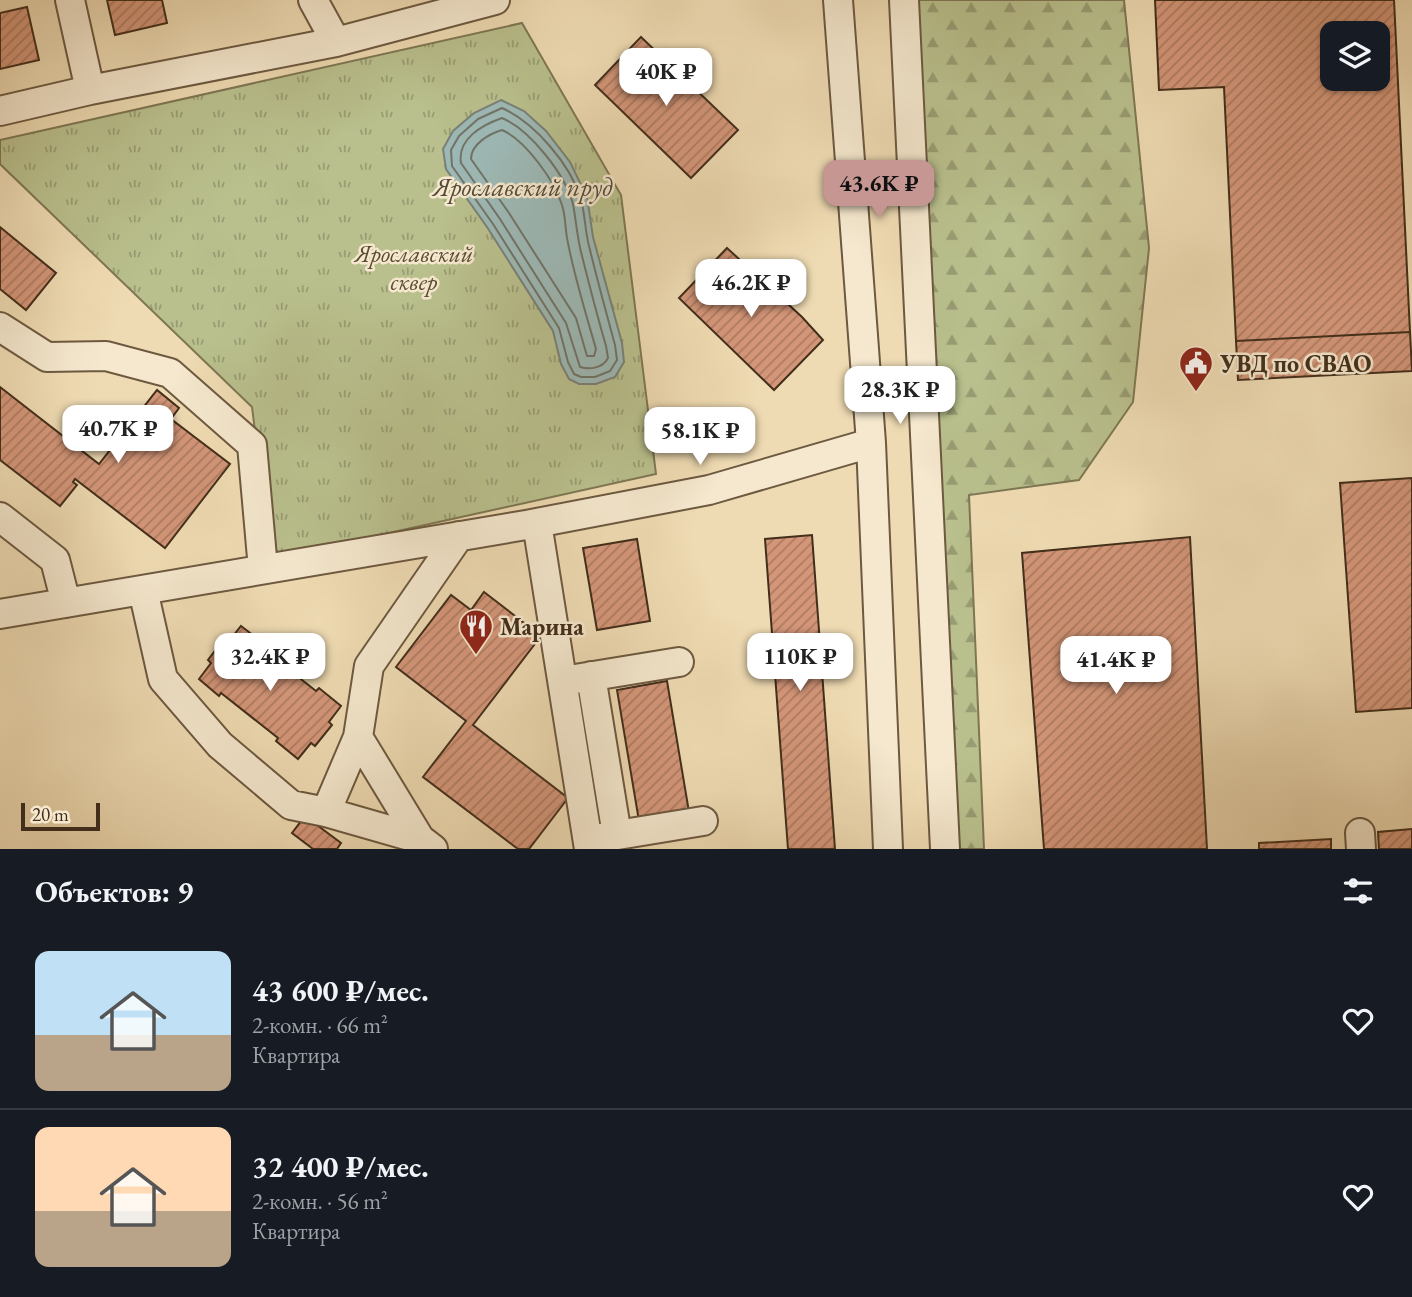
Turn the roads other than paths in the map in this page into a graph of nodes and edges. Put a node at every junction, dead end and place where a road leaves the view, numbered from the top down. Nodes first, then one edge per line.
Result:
1 (70, 0) edge
2 (313, 0) edge
3 (495, 0) edge
4 (838, 0) edge
5 (904, 0) edge
6 (336, 42) junction
7 (90, 90) junction
8 (0, 110) edge
9 (0, 327) edge
10 (871, 443) junction
11 (0, 517) edge
12 (537, 523) junction
13 (459, 536) junction
14 (263, 569) junction
15 (143, 590) junction
16 (66, 603) junction
17 (0, 614) edge
18 (679, 662) dead end
19 (592, 676) junction
20 (562, 681) junction
21 (358, 737) junction
22 (326, 812) junction
23 (703, 821) dead end
24 (617, 835) junction
25 (427, 844) edge
26 (588, 844) edge
27 (888, 849) edge
28 (945, 849) edge

1 - 7 street
2 - 6 street
3 - 6 street
4 - 10 street
5 - 28 street
6 - 7 street
7 - 8 street
9 - 14 street
10 - 12 street
10 - 27 street
11 - 16 street
12 - 13 street
12 - 20 street
13 - 14 street
13 - 21 street
14 - 15 street
15 - 16 street
15 - 22 street
16 - 17 street
18 - 19 street
19 - 20 street
19 - 24 street
20 - 26 street
21 - 22 street
21 - 25 street
22 - 25 street
23 - 24 street
24 - 26 street

